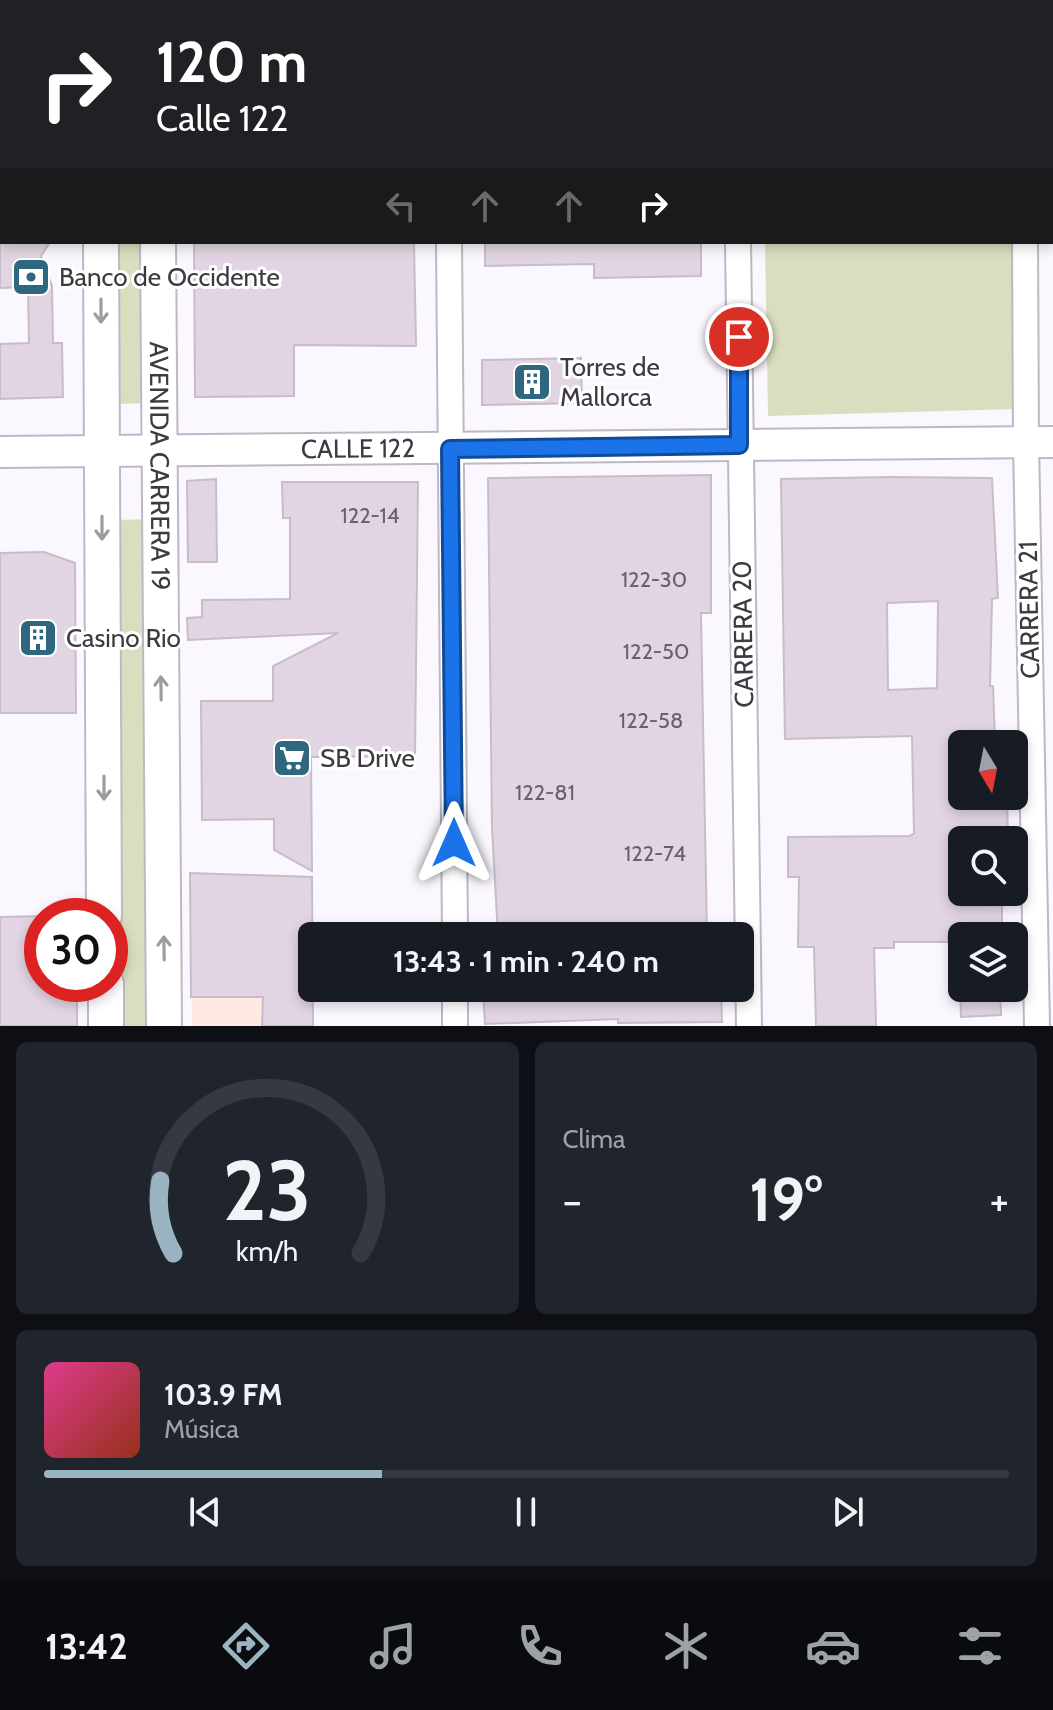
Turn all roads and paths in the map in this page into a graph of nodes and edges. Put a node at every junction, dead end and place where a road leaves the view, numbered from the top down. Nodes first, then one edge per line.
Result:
1 (101, 244) edge
2 (158, 244) edge
3 (449, 244) edge
4 (738, 244) edge
5 (1025, 244) edge
6 (1039, 442) edge
7 (739, 445) junction
8 (450, 449) junction
9 (102, 450) junction
10 (159, 450) junction
11 (0, 452) edge
12 (104, 898) edge
13 (455, 922) edge
14 (106, 1002) edge
15 (455, 1002) edge
16 (106, 1026) edge
17 (164, 1026) edge
18 (455, 1026) edge
19 (749, 1026) edge
20 (1037, 1026) edge

1 -> 9 main road
2 - 10 main road, AVENIDA CARRERA 19
3 - 8 street
4 - 7 street, CARRERA 20
5 - 6 street, CARRERA 21
6 - 7 street, CALLE 122
6 - 20 street, CARRERA 21
7 - 8 street, CALLE 122
7 - 19 street, CARRERA 20
8 - 10 street, CALLE 122
8 - 13 street
9 - 10 street, CALLE 122
9 - 11 street, CALLE 122
9 -> 12 main road
17 -> 10 main road, AVENIDA CARRERA 19
14 - 16 main road
15 - 18 street

